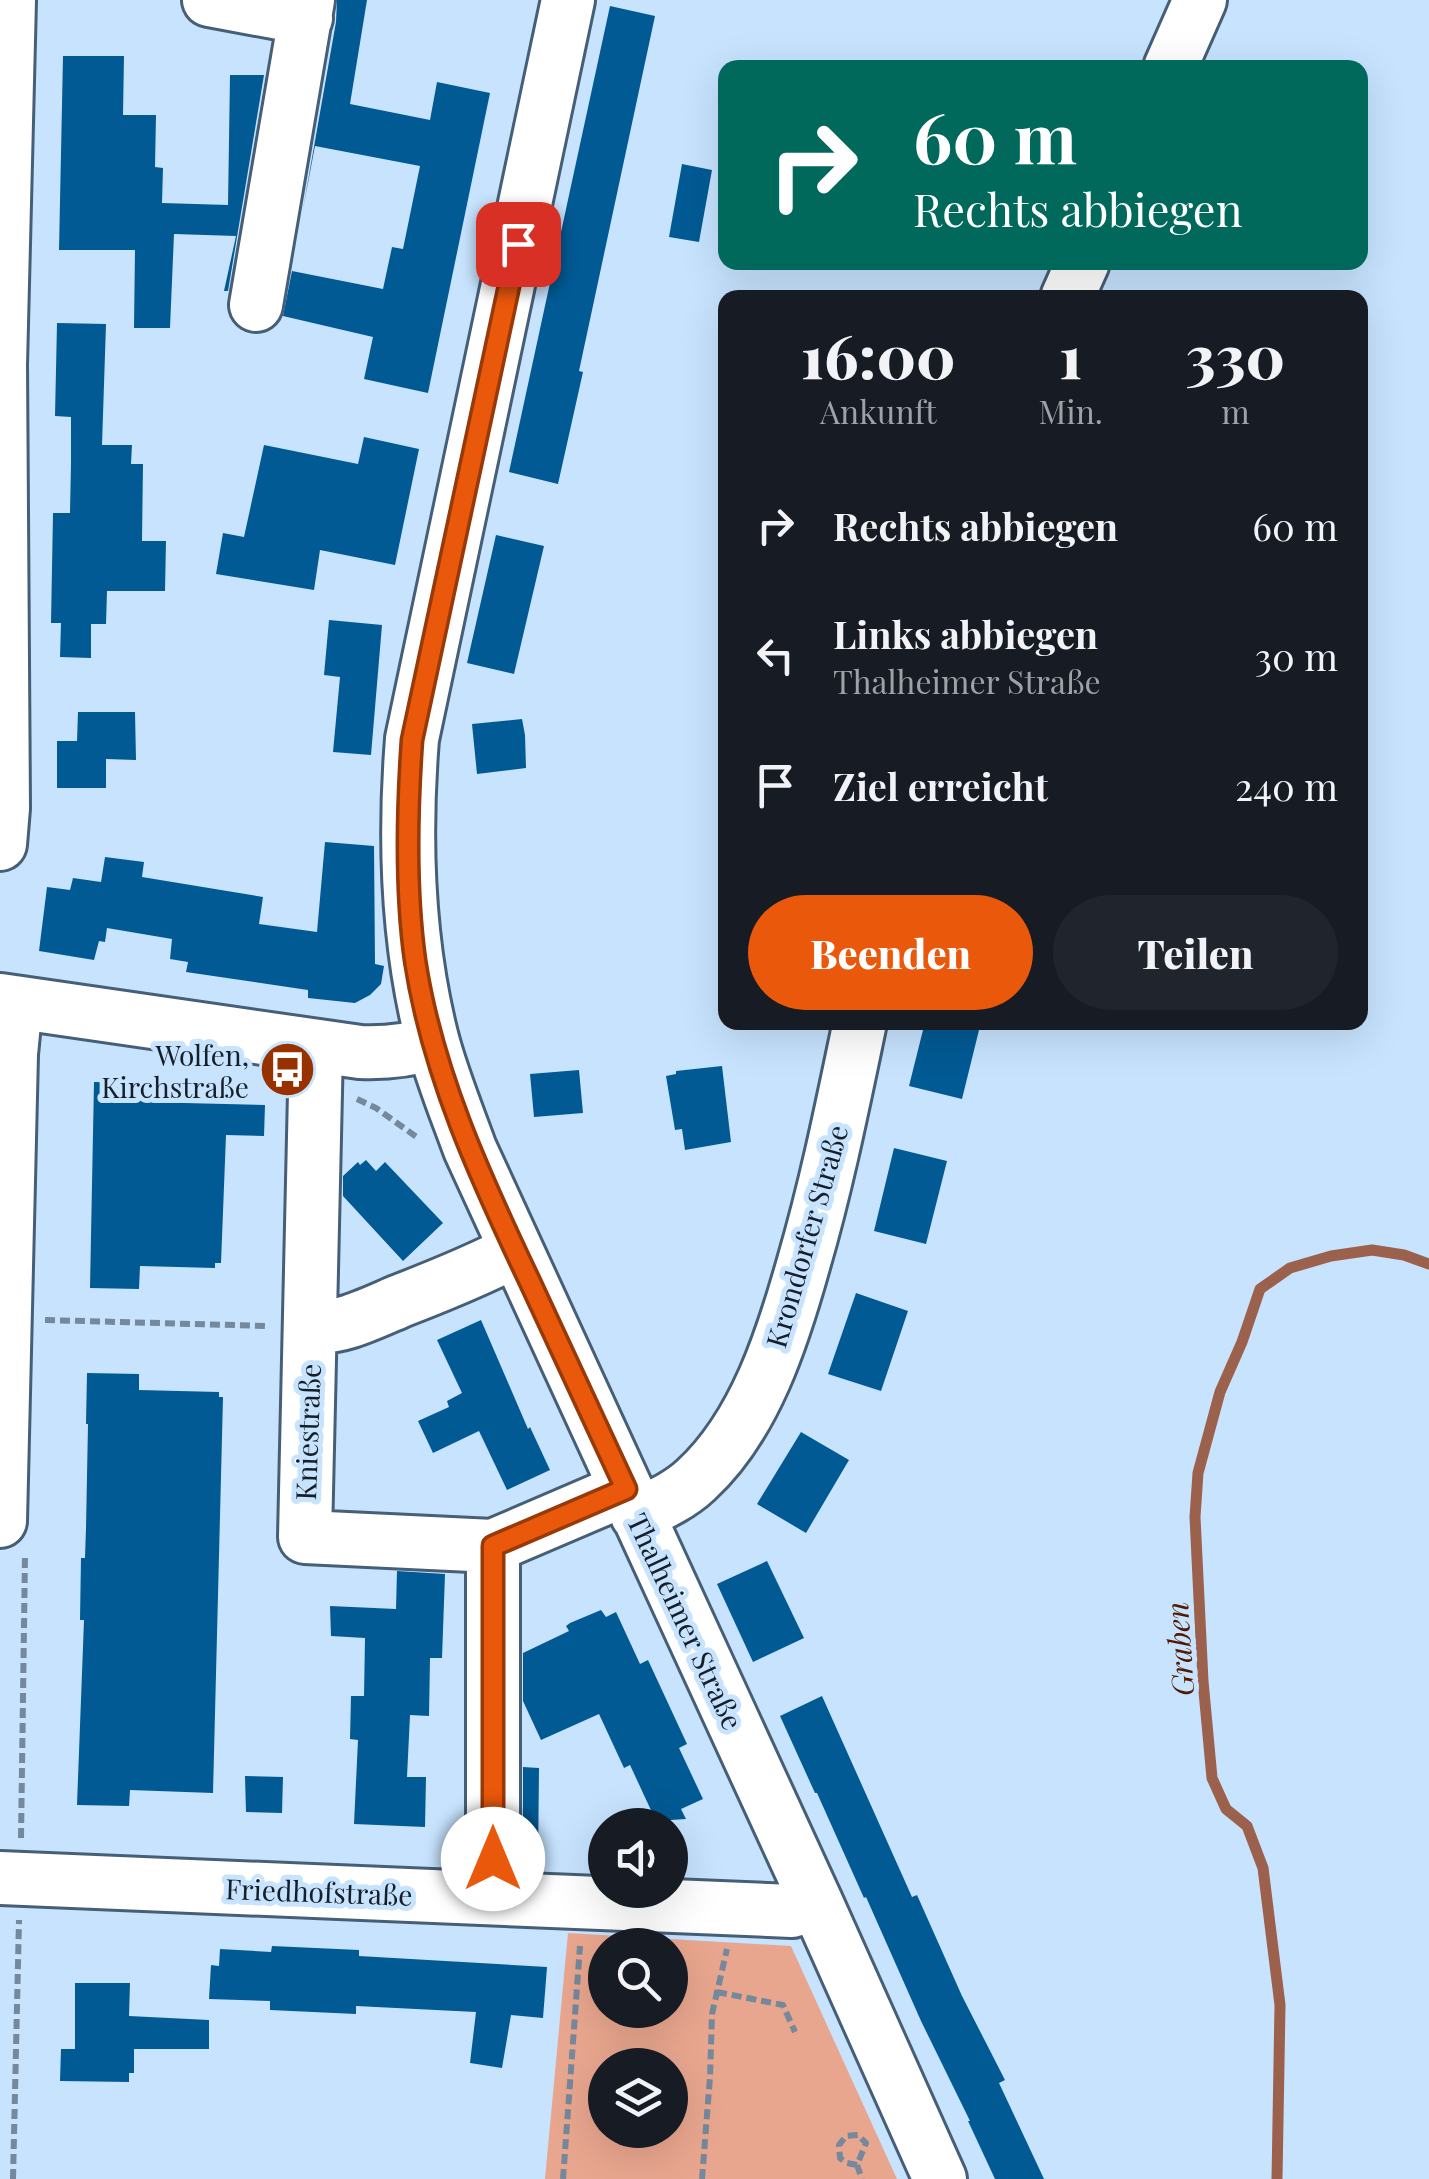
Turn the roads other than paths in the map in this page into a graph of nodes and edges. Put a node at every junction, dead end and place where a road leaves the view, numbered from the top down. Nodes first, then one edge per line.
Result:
1 (9, 0) edge
2 (209, 0) edge
3 (568, 0) edge
4 (1200, 0) edge
5 (307, 9) edge
6 (1174, 60) edge
7 (256, 305) dead end
8 (0, 364) edge
9 (0, 844) edge
10 (8, 1002) edge
11 (858, 1030) edge
12 (433, 1042) junction
13 (316, 1048) junction
14 (515, 1251) junction
15 (3, 1299) edge
16 (310, 1327) junction
17 (632, 1502) junction
18 (13, 1531) edge
19 (493, 1546) junction
20 (10, 1878) edge
21 (493, 1898) junction
22 (816, 1902) junction
23 (940, 2179) edge

1 - 8 street
2 - 5 street
3 - 12 street, Thalheimer Straße
4 - 6 street
5 - 7 street
8 - 9 street
10 - 13 street
10 - 15 street
11 - 17 street, Krondorfer Straße
12 - 13 street
12 - 14 street, Thalheimer Straße
13 - 16 street, Kniestraße
14 - 16 street, Kniestraße
14 - 17 street, Thalheimer Straße
15 - 18 street
16 - 19 street, Kniestraße
17 - 19 street, Krondorfer Straße
17 - 22 street, Thalheimer Straße
19 - 21 street
20 - 21 street, Friedhofstraße
21 - 22 street, Friedhofstraße
22 - 23 street, Thalheimer Straße

